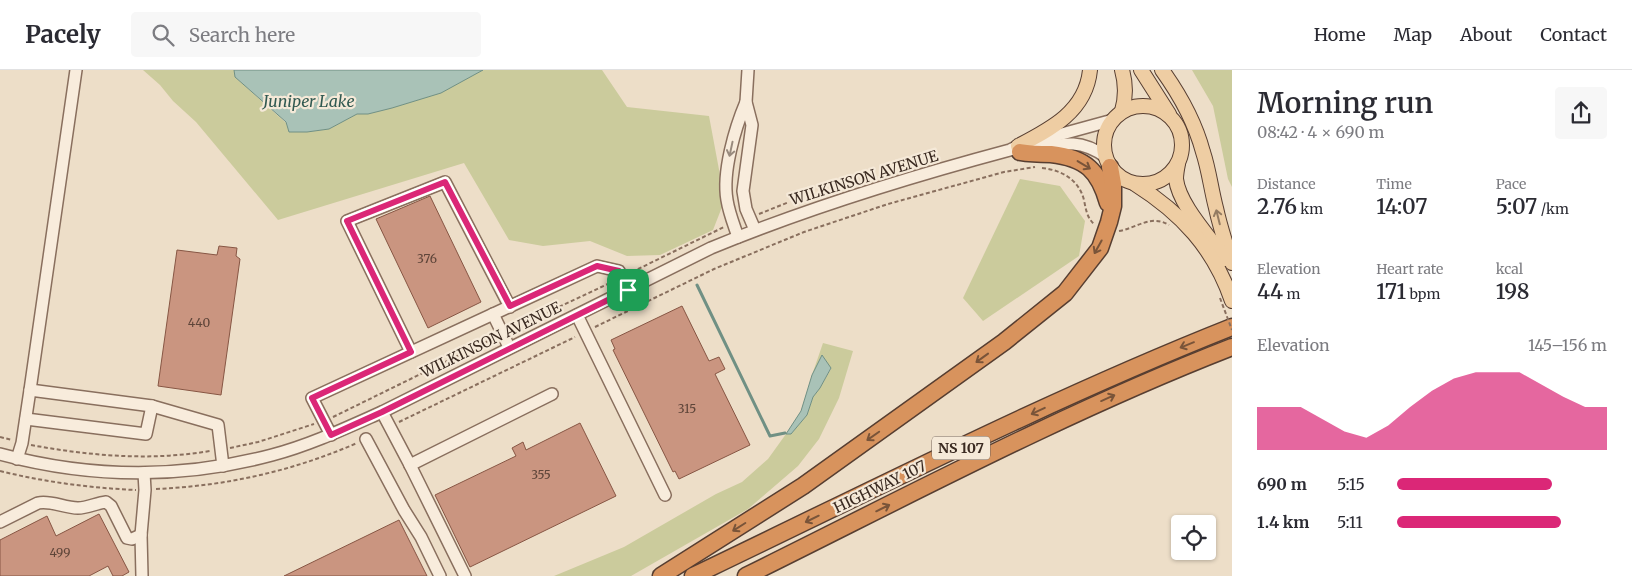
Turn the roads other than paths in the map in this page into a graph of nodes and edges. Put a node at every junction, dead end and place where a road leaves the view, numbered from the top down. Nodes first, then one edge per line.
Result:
1 (76, 70) edge
2 (748, 70) edge
3 (1090, 70) edge
4 (1122, 70) edge
5 (1141, 70) edge
6 (1162, 70) edge
7 (746, 102) junction
8 (1117, 115) junction
9 (1170, 116) junction
10 (1016, 149) junction
11 (1108, 162) junction
12 (1178, 164) junction
13 (1134, 183) junction
14 (1108, 227) junction
15 (755, 230) junction
16 (738, 237) junction
17 (1232, 263) edge
18 (1232, 270) edge
19 (628, 290) junction
20 (1227, 298) edge
21 (510, 306) junction
22 (493, 314) junction
23 (577, 314) junction
24 (1232, 329) edge
25 (510, 347) junction
26 (1232, 349) edge
27 (411, 352) junction
28 (30, 390) junction
29 (552, 394) dead end
30 (152, 406) junction
31 (382, 412) junction
32 (26, 419) junction
33 (331, 435) junction
34 (366, 439) dead end
35 (0, 454) edge
36 (17, 459) junction
37 (410, 465) junction
38 (223, 466) junction
39 (144, 473) junction
40 (665, 495) dead end
41 (0, 522) edge
42 (141, 535) junction
43 (142, 576) edge
44 (440, 576) edge
45 (465, 576) edge
46 (661, 576) edge
47 (693, 576) edge
48 (746, 576) edge

1 - 28 street
2 - 7 street
3 - 10 main road
4 - 8 main road
5 - 9 main road
17 -> 6 main road
7 - 15 street
7 -> 16 street
8 - 9 main road
8 - 10 street, WILKINSON AVENUE
8 - 11 main road
9 - 12 main road
10 - 11 street, WILKINSON AVENUE
10 -> 14 highway
10 - 15 street, WILKINSON AVENUE
11 - 13 main road
11 - 14 highway
12 - 13 main road
12 - 18 main road
13 - 20 main road
14 -> 46 highway
15 - 16 street, WILKINSON AVENUE
16 - 19 street, WILKINSON AVENUE
19 - 21 street
19 - 23 street, WILKINSON AVENUE
21 - 22 street
21 - 27 street
22 - 25 street
22 - 27 street
23 - 25 street, WILKINSON AVENUE
23 - 40 street
24 -> 47 highway, HIGHWAY 107 / NS 107
25 - 31 street, WILKINSON AVENUE
48 -> 26 highway, HIGHWAY 107 / NS 107
27 - 33 street
28 - 30 street
28 - 32 street
29 - 37 street
30 - 32 street
30 - 38 street
31 - 33 street, WILKINSON AVENUE
31 - 37 street
32 - 36 street
33 - 38 street, WILKINSON AVENUE
34 - 44 street
35 - 36 street, WILKINSON AVENUE
36 - 39 street, WILKINSON AVENUE
37 - 45 street
38 - 39 street, WILKINSON AVENUE
39 - 42 street
41 - 42 street
42 - 43 street

